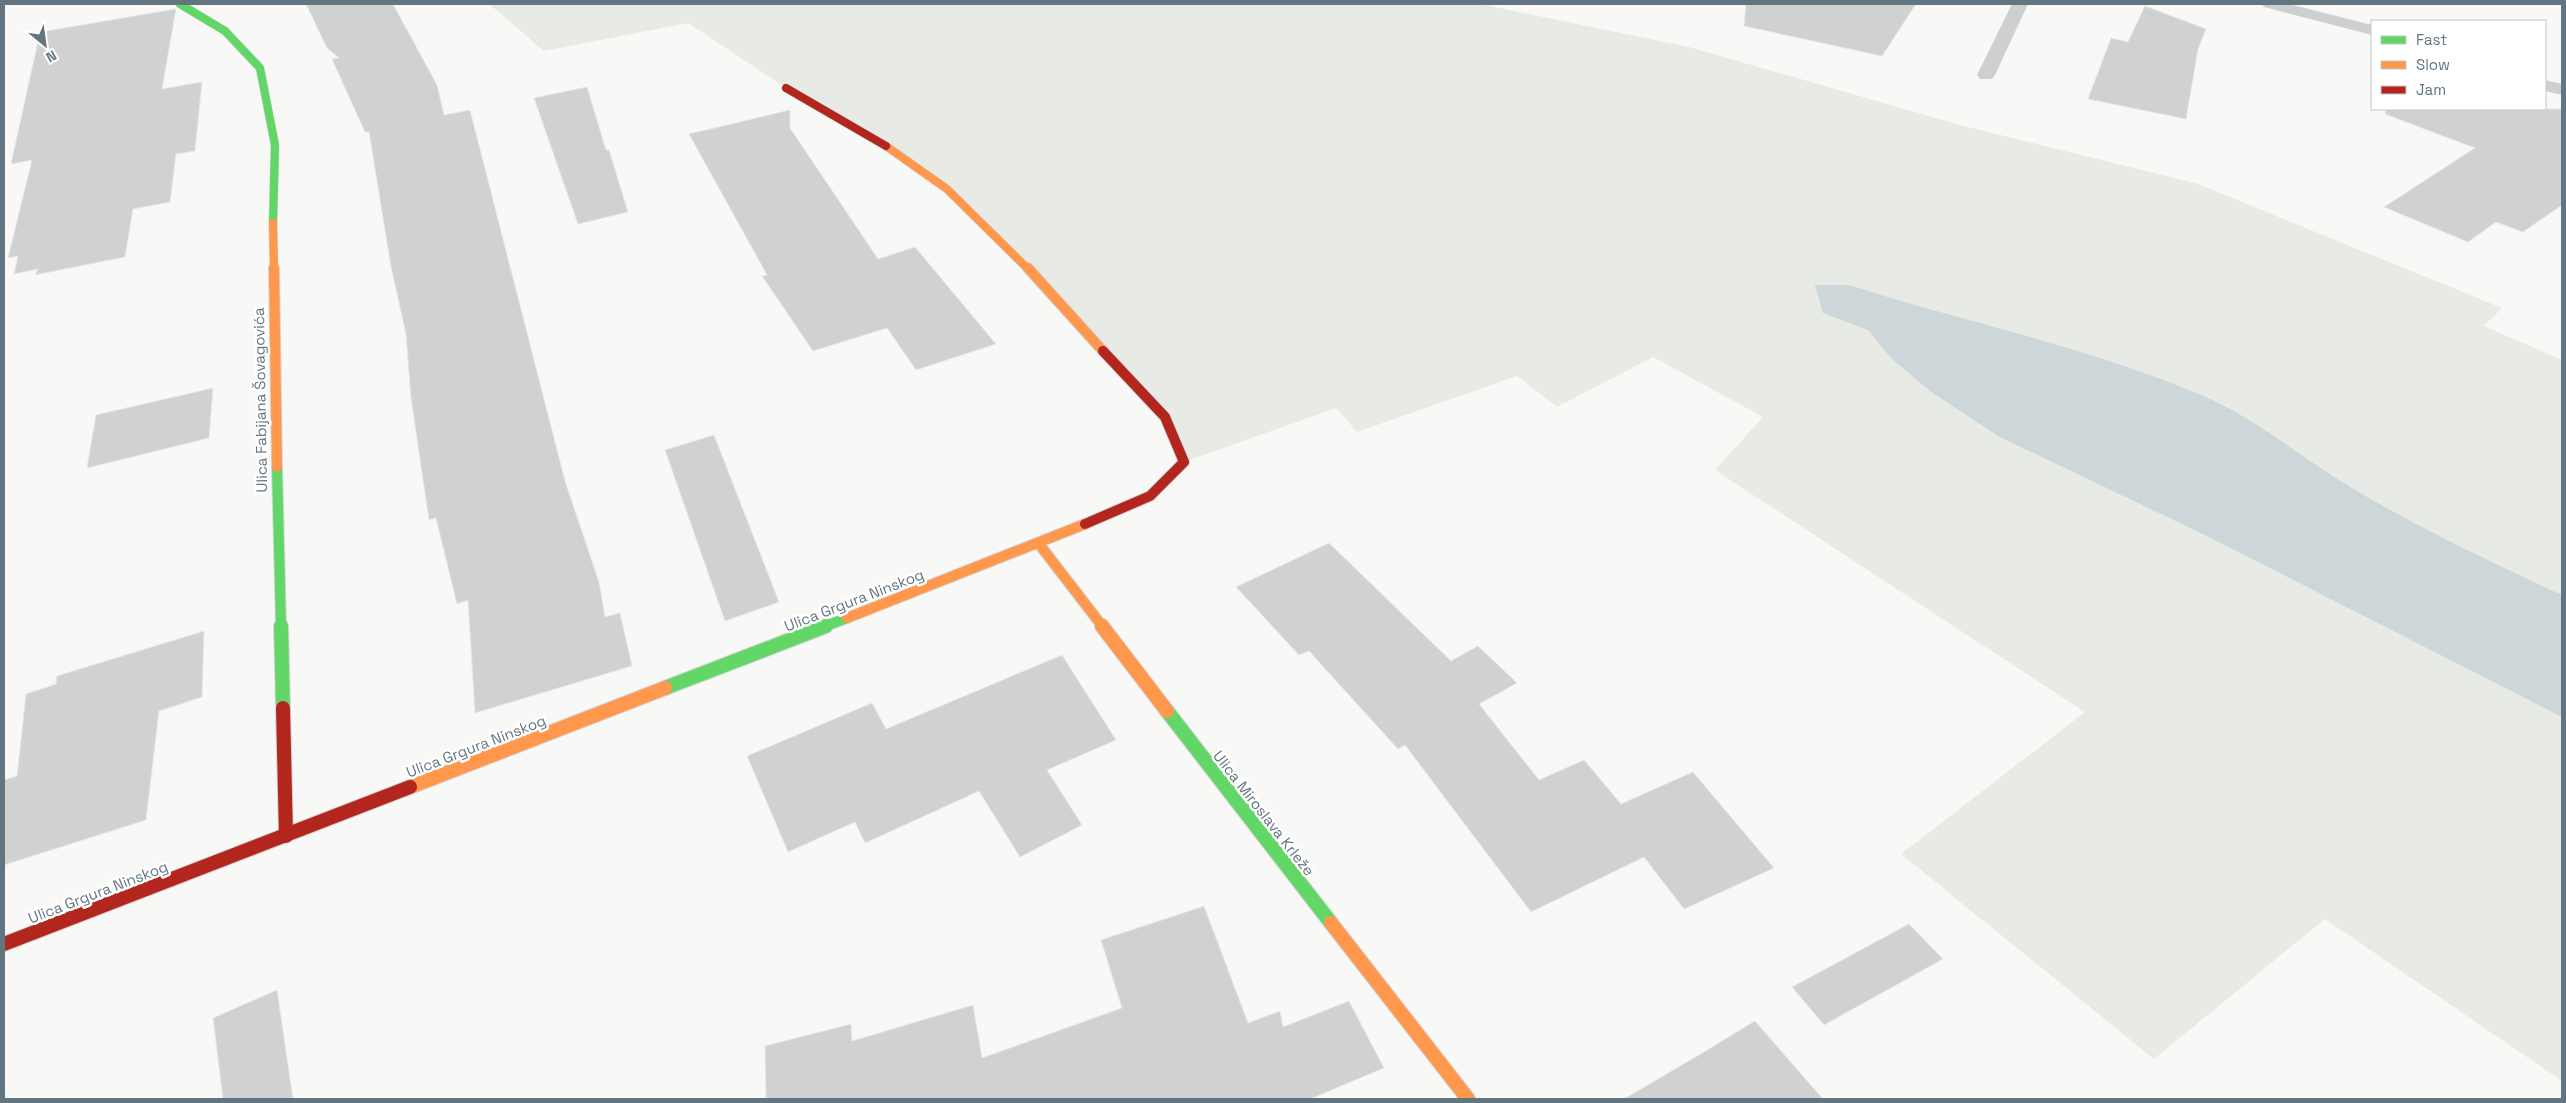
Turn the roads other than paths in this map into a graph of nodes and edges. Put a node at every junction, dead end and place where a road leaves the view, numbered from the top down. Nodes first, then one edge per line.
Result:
1 (180, 4) edge
2 (2020, 4) edge
3 (2270, 4) edge
4 (2371, 30) edge
5 (1986, 74) dead end
6 (2546, 85) edge
7 (786, 88) dead end
8 (2562, 90) edge
9 (1039, 544) junction
10 (286, 836) junction
11 (4, 944) edge
12 (1465, 1099) edge

1 - 10 street, Ulica Fabijana Šovagovića
2 - 5 street
3 - 4 street
6 - 8 street
7 - 9 street, Ulica Grgura Ninskog
9 - 10 street, Ulica Grgura Ninskog
9 - 12 street, Ulica Miroslava Krleže
10 - 11 street, Ulica Grgura Ninskog

